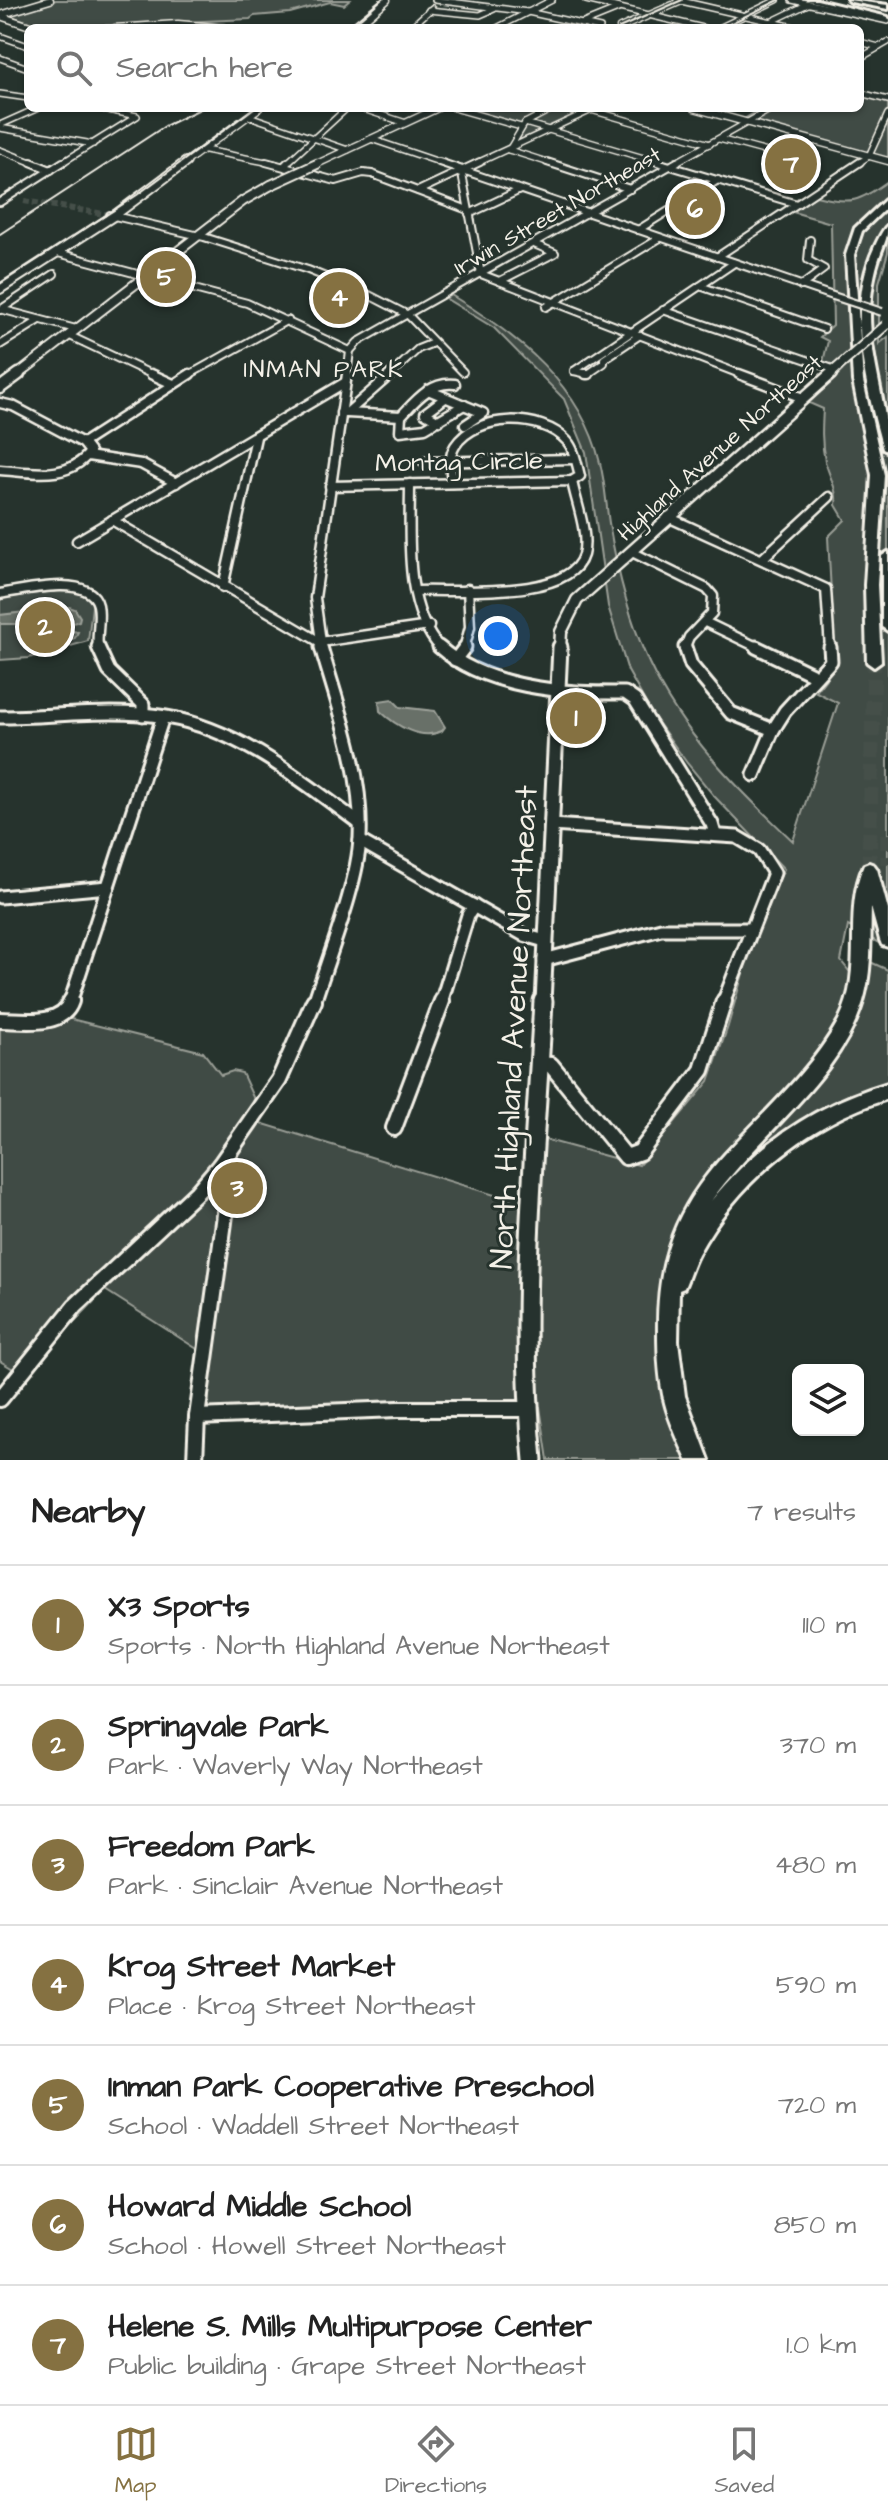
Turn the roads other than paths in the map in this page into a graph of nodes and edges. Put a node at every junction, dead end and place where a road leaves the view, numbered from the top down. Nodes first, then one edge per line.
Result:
1 (50, 0) edge
2 (387, 0) edge
3 (438, 0) edge
4 (552, 0) edge
5 (586, 0) edge
6 (623, 0) edge
7 (681, 0) edge
8 (777, 0) edge
9 (792, 0) edge
10 (818, 0) edge
11 (830, 0) edge
12 (838, 0) edge
13 (854, 1) edge
14 (808, 2) edge
15 (609, 6) junction
16 (496, 8) junction
17 (620, 8) junction
18 (429, 10) junction
19 (528, 12) junction
20 (888, 12) edge
21 (0, 15) edge
22 (650, 15) junction
23 (745, 16) junction
24 (771, 22) junction
25 (25, 24) edge
26 (360, 24) edge
27 (414, 24) edge
28 (505, 24) edge
29 (582, 24) joint
30 (629, 24) edge
31 (687, 24) edge
32 (728, 24) edge
33 (767, 24) edge
34 (780, 24) edge
35 (0, 36) edge
36 (888, 42) edge
37 (864, 44) edge
38 (24, 45) edge
39 (24, 48) edge
40 (876, 48) junction
41 (888, 53) edge
42 (864, 56) edge
43 (0, 57) edge
44 (24, 66) edge
45 (0, 94) edge
46 (864, 94) edge
47 (24, 97) edge
48 (888, 100) edge
49 (30, 112) edge
50 (134, 112) edge
51 (254, 112) edge
52 (343, 112) edge
53 (372, 112) edge
54 (429, 112) edge
55 (470, 112) edge
56 (547, 112) edge
57 (585, 112) edge
58 (601, 112) edge
59 (708, 112) edge
60 (766, 112) edge
61 (888, 114) edge
62 (249, 116) junction
63 (406, 123) junction
64 (747, 123) junction
65 (523, 125) junction
66 (0, 126) edge
67 (551, 130) junction
68 (314, 138) junction
69 (371, 139) junction
70 (719, 139) junction
71 (93, 144) junction
72 (710, 144) junction
73 (0, 150) edge
74 (205, 150) junction
75 (348, 150) junction
76 (509, 150) junction
77 (771, 153) dead end
78 (869, 156) junction
79 (886, 159) edge
80 (284, 166) junction
81 (671, 166) junction
82 (51, 170) junction
83 (466, 171) junction
84 (718, 180) junction
85 (630, 189) junction
86 (520, 190) junction
87 (418, 191) junction
88 (4, 197) edge
89 (24, 201) tunnel mouth
90 (0, 202) edge
91 (888, 202) edge
92 (797, 204) junction
93 (468, 212) junction
94 (588, 213) junction
95 (112, 215) junction
96 (888, 228) edge
97 (638, 230) junction
98 (197, 236) junction
99 (660, 238) junction
100 (810, 240) dead end
101 (534, 244) junction
102 (58, 253) junction
103 (717, 257) junction
104 (734, 263) junction
105 (54, 274) dead end
106 (481, 274) junction
107 (145, 275) junction
108 (500, 281) junction
109 (700, 286) junction
110 (801, 286) junction
111 (0, 289) edge
112 (554, 302) junction
113 (546, 307) dead end
114 (0, 310) edge
115 (663, 310) junction
116 (885, 313) edge
117 (408, 315) junction
118 (40, 320) junction
119 (288, 320) junction
120 (887, 324) edge
121 (824, 329) dead end
122 (72, 332) junction
123 (636, 333) junction
124 (433, 343) junction
125 (0, 345) edge
126 (350, 351) junction
127 (836, 369) junction
128 (463, 372) dead end
129 (344, 383) junction
130 (173, 384) junction
131 (455, 384) dead end
132 (0, 388) edge
133 (428, 390) junction
134 (445, 398) junction
135 (803, 398) junction
136 (0, 403) edge
137 (464, 405) junction
138 (344, 413) junction
139 (401, 416) junction
140 (439, 421) junction
141 (465, 425) dead end
142 (257, 435) junction
143 (83, 443) junction
144 (888, 449) edge
145 (88, 456) junction
146 (575, 459) junction
147 (451, 461) junction
148 (424, 462) dead end
149 (0, 470) edge
150 (572, 481) junction
151 (176, 483) junction
152 (452, 483) junction
153 (410, 484) junction
154 (330, 486) junction
155 (829, 497) dead end
156 (668, 517) junction
157 (112, 520) junction
158 (77, 541) dead end
159 (632, 552) junction
160 (888, 556) edge
161 (762, 559) junction
162 (223, 587) junction
163 (468, 589) junction
164 (415, 591) junction
165 (0, 594) edge
166 (577, 600) joint
167 (705, 622) junction
168 (429, 626) junction
169 (888, 627) edge
170 (320, 642) junction
171 (455, 660) junction
172 (874, 662) tunnel mouth
173 (816, 676) junction
174 (557, 692) junction
175 (143, 715) junction
176 (0, 717) edge
177 (163, 717) junction
178 (773, 730) junction
179 (754, 775) dead end
180 (359, 823) junction
181 (551, 825) junction
182 (715, 834) junction
183 (360, 841) junction
184 (108, 887) junction
185 (0, 897) edge
186 (474, 906) junction
187 (749, 929) junction
188 (888, 940) edge
189 (545, 941) junction
190 (544, 960) junction
191 (0, 1020) edge
192 (539, 1064) junction
193 (888, 1091) edge
194 (394, 1128) dead end
195 (220, 1165) junction
196 (669, 1313) junction
197 (0, 1399) edge
198 (528, 1409) junction
199 (197, 1417) junction
200 (195, 1460) edge
201 (533, 1460) edge
202 (698, 1460) edge

1 - 21 main road
2 - 26 main road
3 - 16 street
3 - 18 street
4 - 19 street
5 - 15 street
6 - 15 street
7 - 22 main road
7 - 23 street
8 - 23 street
9 - 14 street
10 - 20 highway
11 - 20 highway
12 - 20 highway
13 - 20 highway
14 - 20 highway
14 - 24 street
15 - 17 street
16 - 18 street
16 - 19 street
17 - 22 street
17 - 29 street
18 - 27 street
19 - 28 street
19 - 29 street
21 - 25 main road
22 - 30 main road
22 - 31 street
23 - 24 street
23 - 32 street
24 - 33 street
24 - 34 street
35 - 38 street
36 - 40 street
37 - 40 street
39 - 43 street
40 - 41 street
40 - 42 street
43 - 44 street
45 - 47 street
46 - 48 street
49 - 66 street
50 - 71 street
51 - 62 main road
52 - 68 street
53 - 63 street
54 - 63 main road
55 - 65 street
56 - 65 street
57 - 67 street
58 - 72 street
59 - 64 main road
60 - 64 street, Irwin Street Northeast
61 - 78 street
62 - 68 street
62 - 74 main road
63 - 69 main road
64 - 70 street, Irwin Street Northeast
64 - 78 main road
65 - 67 street
65 - 76 street
66 - 71 street
67 - 76 street
67 - 81 street
68 - 75 street
68 - 80 street
69 - 75 main road
69 - 83 street
70 - 72 street, Irwin Street Northeast
70 - 77 street
71 - 82 street
72 - 81 street, Irwin Street Northeast
73 - 82 street
74 - 80 street
74 - 95 main road
75 - 98 main road, bridge
76 - 83 street
76 - 85 street
78 - 79 main road
78 - 92 street
80 - 87 street
81 - 84 street
81 - 85 street, Irwin Street Northeast
82 - 88 street
83 - 86 street
83 - 87 street
83 - 93 street
84 - 92 street
84 - 97 street
85 - 94 street, Irwin Street Northeast
86 - 93 street
86 - 94 street
87 - 93 street
88 - 89 street
88 - 90 street
91 - 172 highway
92 - 103 street
93 - 106 street
94 - 97 street
94 - 101 street, Irwin Street Northeast
95 - 98 street
95 - 102 main road
96 - 144 highway
97 - 99 street
98 - 107 main road
98 - 117 street
99 - 103 street
99 - 112 street
100 - 110 street
101 - 106 street, Irwin Street Northeast
101 - 108 street
102 - 107 street
102 - 111 main road
103 - 104 street
104 - 109 street
104 - 110 street
105 - 114 street
106 - 108 street
106 - 117 street, Irwin Street Northeast
107 - 119 street
107 - 122 main road
108 - 112 street
109 - 115 street
109 - 121 street
110 - 116 street, bridge
112 - 113 street
112 - 123 street
114 - 118 street
115 - 123 street
115 - 127 street
117 - 124 street
117 - 126 street, Irwin Street Northeast
118 - 122 street
118 - 125 street
119 - 126 street
119 - 130 street
120 - 127 main road, Highland Avenue Northeast, bridge
122 - 130 street
122 - 132 main road
123 - 123 street
123 - 135 street
124 - 128 street
124 - 138 street
126 - 129 street
127 - 135 main road, Highland Avenue Northeast
129 - 138 street
129 - 142 street
130 - 143 street
131 - 133 street
133 - 134 street
133 - 139 street
134 - 137 street
134 - 140 street
135 - 156 main road, Highland Avenue Northeast
136 - 143 street
137 - 140 street
137 - 141 street
138 - 139 street
138 - 154 street
139 - 140 street
142 - 151 street
142 - 162 street
143 - 145 street
145 - 149 street
145 - 151 street
146 - 147 street
146 - 147 street
146 - 150 street
147 - 148 street
147 - 152 street
150 - 152 street, Montag Circle
150 - 163 street, Montag Circle
151 - 157 street
152 - 153 street, Montag Circle
153 - 154 street, Montag Circle
153 - 164 street
154 - 170 street
155 - 161 street
156 - 159 main road, Highland Avenue Northeast
156 - 161 street
157 - 158 street
157 - 162 street
159 - 166 main road, Highland Avenue Northeast
159 - 167 street
160 - 169 highway
161 - 173 street
162 - 170 street
163 - 164 street, Montag Circle
163 - 171 street
164 - 168 street
165 - 175 street
166 - 174 main road, North Highland Avenue Northeast
167 - 173 street
167 - 178 street
168 - 170 street
168 - 171 street
170 - 180 street
171 - 174 street
173 - 178 street
174 - 181 main road, North Highland Avenue Northeast
174 - 182 street
175 - 176 street
175 - 177 street
177 - 180 street
177 - 184 street
178 - 179 street
180 - 183 street
181 - 182 street
181 - 189 main road, North Highland Avenue Northeast
182 - 187 street
183 - 186 street
183 - 195 street
184 - 185 street
184 - 191 street
186 - 189 street
186 - 194 street
187 - 190 street
187 - 192 street
188 - 196 highway
189 - 190 main road, North Highland Avenue Northeast
190 - 192 main road, North Highland Avenue Northeast
192 - 198 main road, North Highland Avenue Northeast
193 - 196 highway
195 - 197 street
195 - 199 street
196 - 202 highway
198 - 199 street
198 - 201 main road, North Highland Avenue Northeast
199 - 200 street

